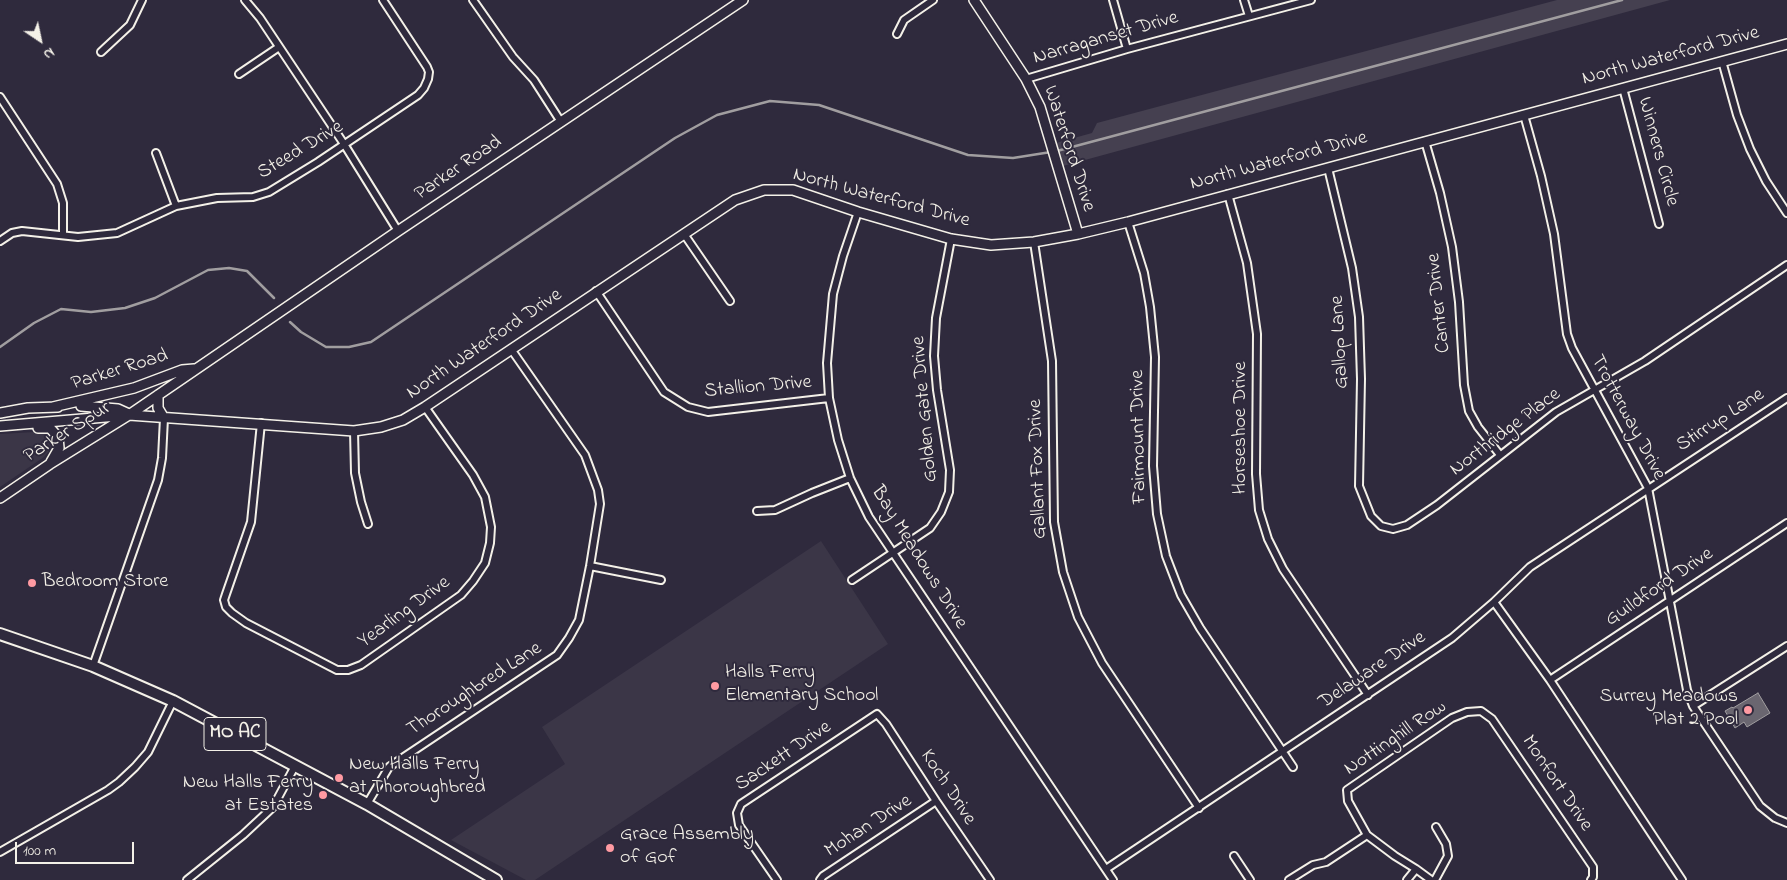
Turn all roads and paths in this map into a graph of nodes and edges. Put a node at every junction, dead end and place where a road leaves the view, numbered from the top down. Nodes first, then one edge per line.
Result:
1 (142, 0) edge
2 (246, 0) edge
3 (383, 0) edge
4 (473, 0) edge
5 (743, 0) edge
6 (933, 0) edge
7 (974, 0) edge
8 (1113, 0) edge
9 (1244, 0) edge
10 (1311, 0) edge
11 (1248, 16) junction
12 (896, 34) dead end
13 (1787, 44) edge
14 (279, 47) junction
15 (1127, 49) junction
16 (101, 52) dead end
17 (1722, 61) junction
18 (239, 74) dead end
19 (1026, 79) junction
20 (1623, 88) junction
21 (0, 97) edge
22 (1524, 115) junction
23 (561, 122) junction
24 (1424, 141) junction
25 (344, 144) junction
26 (156, 153) dead end
27 (1328, 168) junction
28 (1228, 194) junction
29 (176, 206) junction
30 (858, 212) junction
31 (1787, 213) edge
32 (1128, 222) junction
33 (1659, 224) dead end
34 (398, 231) junction
35 (684, 234) junction
36 (1078, 234) junction
37 (63, 235) junction
38 (951, 239) junction
39 (0, 241) edge
40 (1034, 242) junction
41 (1787, 265) edge
42 (596, 291) junction
43 (730, 301) dead end
44 (511, 349) junction
45 (197, 369) junction
46 (1595, 390) junction
47 (158, 395) junction
48 (830, 398) junction
49 (1787, 398) edge
50 (53, 407) junction
51 (426, 407) junction
52 (0, 413) edge
53 (129, 414) junction
54 (164, 418) junction
55 (261, 423) junction
56 (0, 427) edge
57 (354, 431) junction
58 (1500, 455) junction
59 (50, 464) junction
60 (850, 478) junction
61 (1648, 488) junction
62 (0, 498) edge
63 (757, 511) dead end
64 (1371, 516) joint
65 (1787, 523) edge
66 (368, 524) dead end
67 (892, 553) junction
68 (590, 566) junction
69 (661, 580) dead end
70 (852, 580) dead end
71 (1670, 600) junction
72 (1494, 602) junction
73 (0, 634) edge
74 (1787, 646) edge
75 (93, 666) junction
76 (1550, 680) junction
77 (1368, 695) junction
78 (173, 701) junction
79 (1693, 706) junction
80 (1481, 711) joint
81 (877, 714) joint
82 (1282, 751) junction
83 (295, 766) junction
84 (1293, 767) dead end
85 (936, 802) junction
86 (367, 804) junction
87 (1199, 808) junction
88 (1787, 823) edge
89 (1436, 827) dead end
90 (1367, 835) junction
91 (0, 852) edge
92 (1234, 856) dead end
93 (1106, 869) junction
94 (1416, 869) junction
95 (187, 880) edge
96 (496, 880) edge
97 (778, 880) edge
98 (820, 880) edge
99 (990, 880) edge
100 (1113, 880) edge
101 (1250, 880) edge
102 (1289, 880) edge
103 (1407, 880) edge
104 (1431, 880) edge
105 (1435, 880) edge
106 (1591, 880) edge
107 (1682, 880) edge

1 - 16 street
2 - 14 street
3 - 25 street, Steed Drive
4 - 23 street
5 - 23 street, Parker Road
6 - 12 street
7 - 19 street, Waterford Drive
8 - 15 street
9 - 11 street
10 - 11 street, Narraganset Drive
11 - 15 street, Narraganset Drive
13 - 17 street, North Waterford Drive
14 - 18 street
14 - 25 street
15 - 19 street, Narraganset Drive
17 - 20 street, North Waterford Drive
17 - 31 street
19 - 36 street, Waterford Drive
20 - 22 street, North Waterford Drive
20 - 33 street, Winners Circle
21 - 37 street
22 - 24 street, North Waterford Drive
22 - 46 street, Trotterway Drive
23 - 34 street, Parker Road
24 - 27 street, North Waterford Drive
24 - 58 street, Canter Drive
25 - 29 street, Steed Drive
25 - 34 street
26 - 29 street
27 - 28 street, North Waterford Drive
27 - 64 street, Gallop Lane
28 - 32 street, North Waterford Drive
28 - 77 street, Horseshoe Drive
29 - 37 street, Steed Drive
30 - 35 street, North Waterford Drive
30 - 38 street, North Waterford Drive
30 - 48 street, Bay Meadows Drive
32 - 36 street, North Waterford Drive
32 - 82 street, Fairmount Drive
34 - 45 street, Parker Road
35 - 42 street, North Waterford Drive
35 - 43 street
36 - 40 street, North Waterford Drive
37 - 39 street, Steed Drive
38 - 40 street, North Waterford Drive
38 - 67 street, Golden Gate Drive
40 - 87 street, Gallant Fox Drive
41 - 46 street, Northridge Place
42 - 44 street, North Waterford Drive
42 - 48 street, Stallion Drive
44 - 51 street, North Waterford Drive
44 - 68 street, Thoroughbred Lane
45 - 47 street, Parker Road
45 - 50 street, Parker Road
46 - 58 street, Northridge Place
46 - 61 street, Trotterway Drive
47 - 53 street, Parker Road
47 - 54 street
48 - 60 street, Bay Meadows Drive
49 - 61 street, Stirrup Lane
50 - 52 street, Parker Road
50 - 53 street, Parker Road
51 - 55 street, Yearling Drive
51 - 57 street, North Waterford Drive
53 - 54 street, North Waterford Drive
53 - 56 street, Parker Road
53 - 59 street, Parker Spur
54 - 55 street, North Waterford Drive
54 - 75 street
55 - 57 street, North Waterford Drive
56 - 59 street
57 - 66 street
58 - 64 street, Northridge Place
59 - 62 street, Parker Spur
60 - 63 street
60 - 67 street, Bay Meadows Drive
61 - 71 street, Trotterway Drive
61 - 72 street, Delaware Drive
65 - 71 street, Guildford Drive
67 - 70 street, Golden Gate Drive
67 - 93 street, Bay Meadows Drive
68 - 69 street
68 - 86 street, Thoroughbred Lane
71 - 76 street, Guildford Drive
71 - 79 street, Trotterway Drive
72 - 76 street
72 - 77 street, Delaware Drive
73 - 75 main road, MO AC
74 - 79 street
75 - 78 main road, MO AC
76 - 107 street
77 - 82 street, Delaware Drive
78 - 83 main road, MO AC
78 - 91 street
79 - 88 street, Trotterway Drive
80 - 90 street, Nottinghill Row
80 - 106 street, Monfort Drive
81 - 85 street, Koch Drive
81 - 97 street, Sackett Drive
82 - 84 street, Fairmount Drive
82 - 87 street, Delaware Drive
83 - 86 main road, MO AC
83 - 95 street
85 - 98 street, Mohan Drive
85 - 99 street, Koch Drive
86 - 96 main road, MO AC
87 - 93 street, Delaware Drive
89 - 105 street
90 - 94 street, Nottinghill Row
90 - 102 street
92 - 101 street
93 - 100 street, Bay Meadows Drive
94 - 103 street
94 - 104 street, Nottinghill Row

